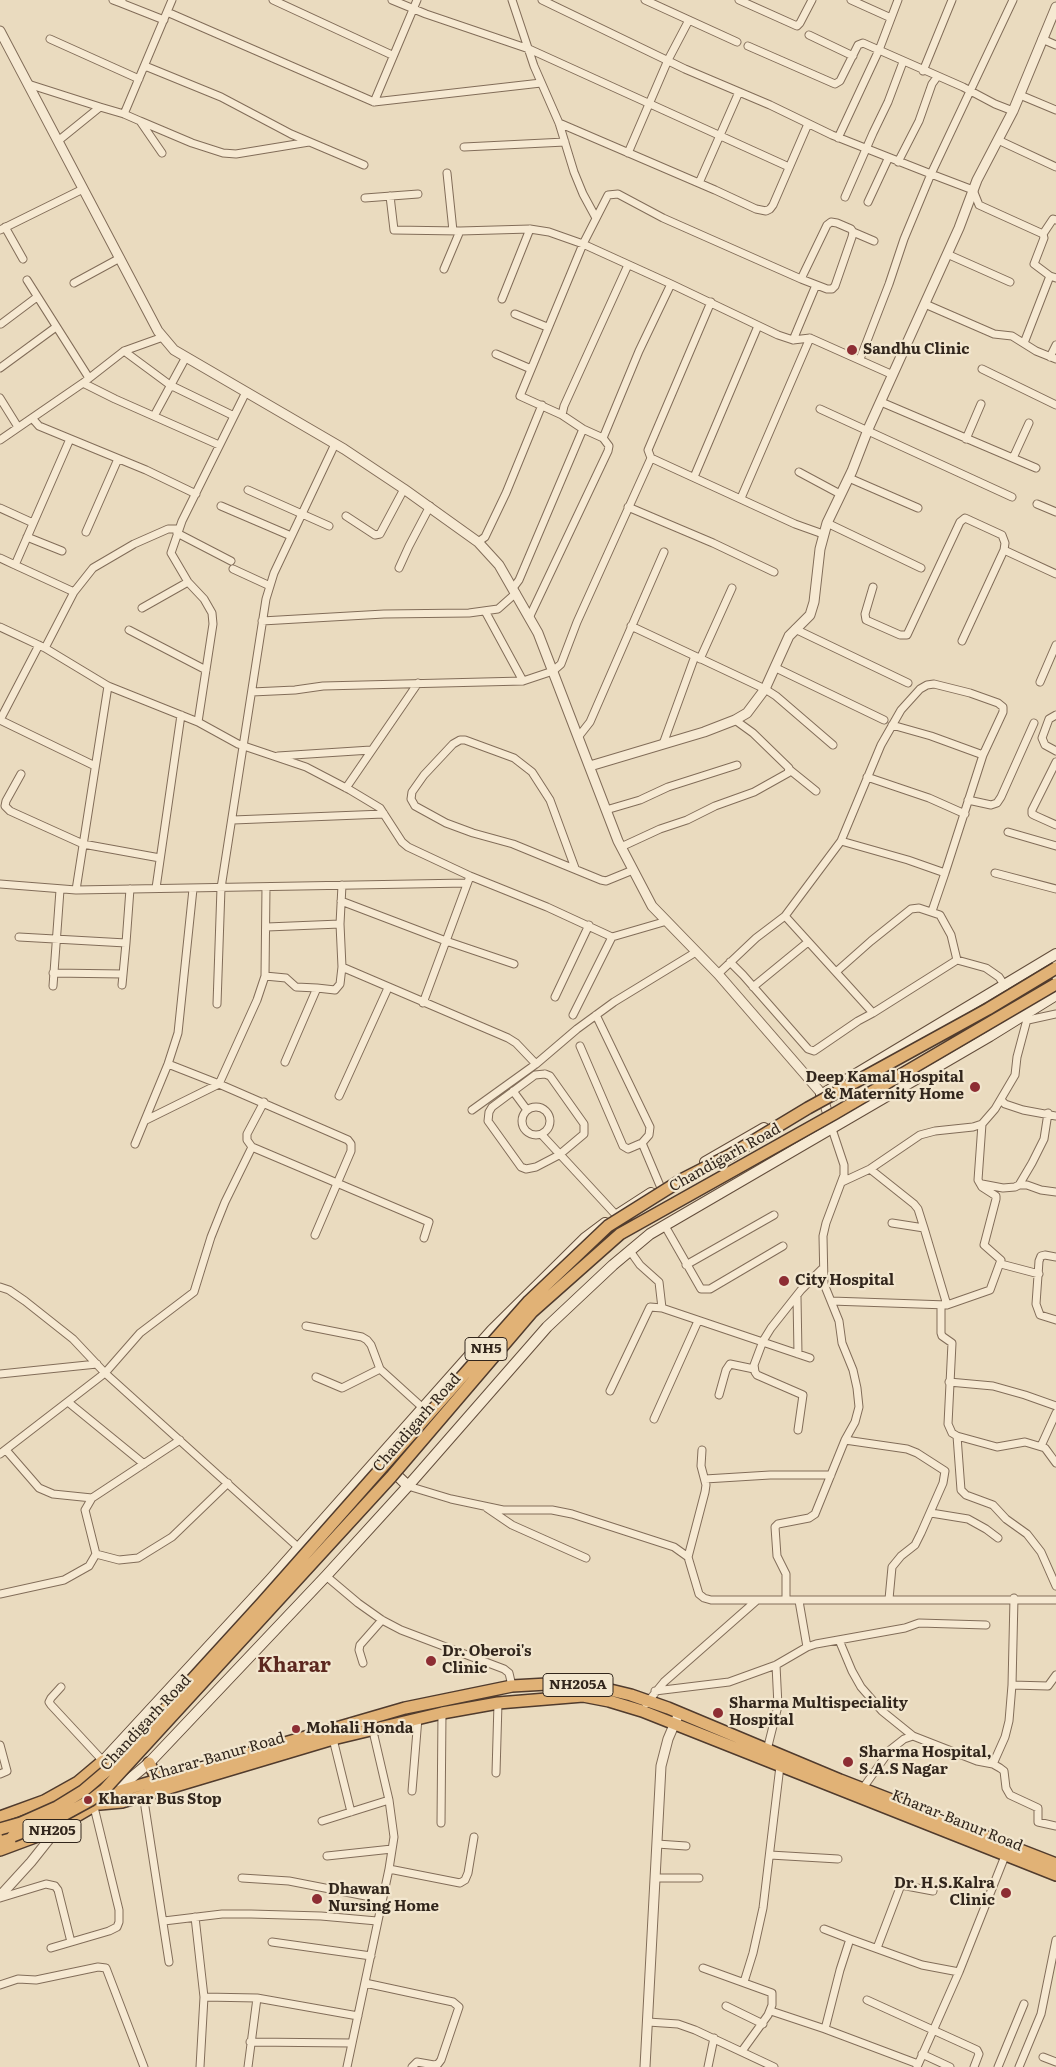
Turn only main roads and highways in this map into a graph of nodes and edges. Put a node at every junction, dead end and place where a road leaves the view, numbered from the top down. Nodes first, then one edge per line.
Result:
1 (1056, 954) edge
2 (1056, 968) edge
3 (1056, 984) edge
4 (1056, 995) edge
5 (378, 1458) junction
6 (408, 1486) junction
7 (645, 1706) junction
8 (677, 1718) junction
9 (371, 1724) junction
10 (103, 1762) joint
11 (149, 1763) junction
12 (89, 1773) junction
13 (157, 1779) junction
14 (78, 1782) junction
15 (112, 1793) junction
16 (97, 1805) junction
17 (0, 1817) edge
18 (0, 1829) edge
19 (0, 1840) edge
20 (0, 1850) edge
21 (1056, 1864) edge
22 (1056, 1875) edge

1 - 5 main road
2 - 18 highway, NH5, bridge
3 - 19 highway, Chandigarh Road / NH5, bridge
4 - 6 main road
5 - 6 main road
5 - 10 main road
6 - 11 main road
7 - 8 highway, Kharar-Banur Road / NH205A
7 - 9 highway, Kharar-Banur Road / NH205A
7 - 9 highway, NH205A
8 - 21 highway, NH205A
8 - 22 highway, Kharar-Banur Road / NH205A
9 - 13 highway, NH205A
9 - 16 highway, Kharar-Banur Road / NH205A
10 - 12 highway, NH205
11 - 13 highway
11 - 15 main road
12 - 14 highway, NH205
12 - 15 highway
13 - 15 highway, NH205A
14 - 16 highway
14 - 17 highway, NH205
15 - 16 highway
16 - 20 highway, NH205

